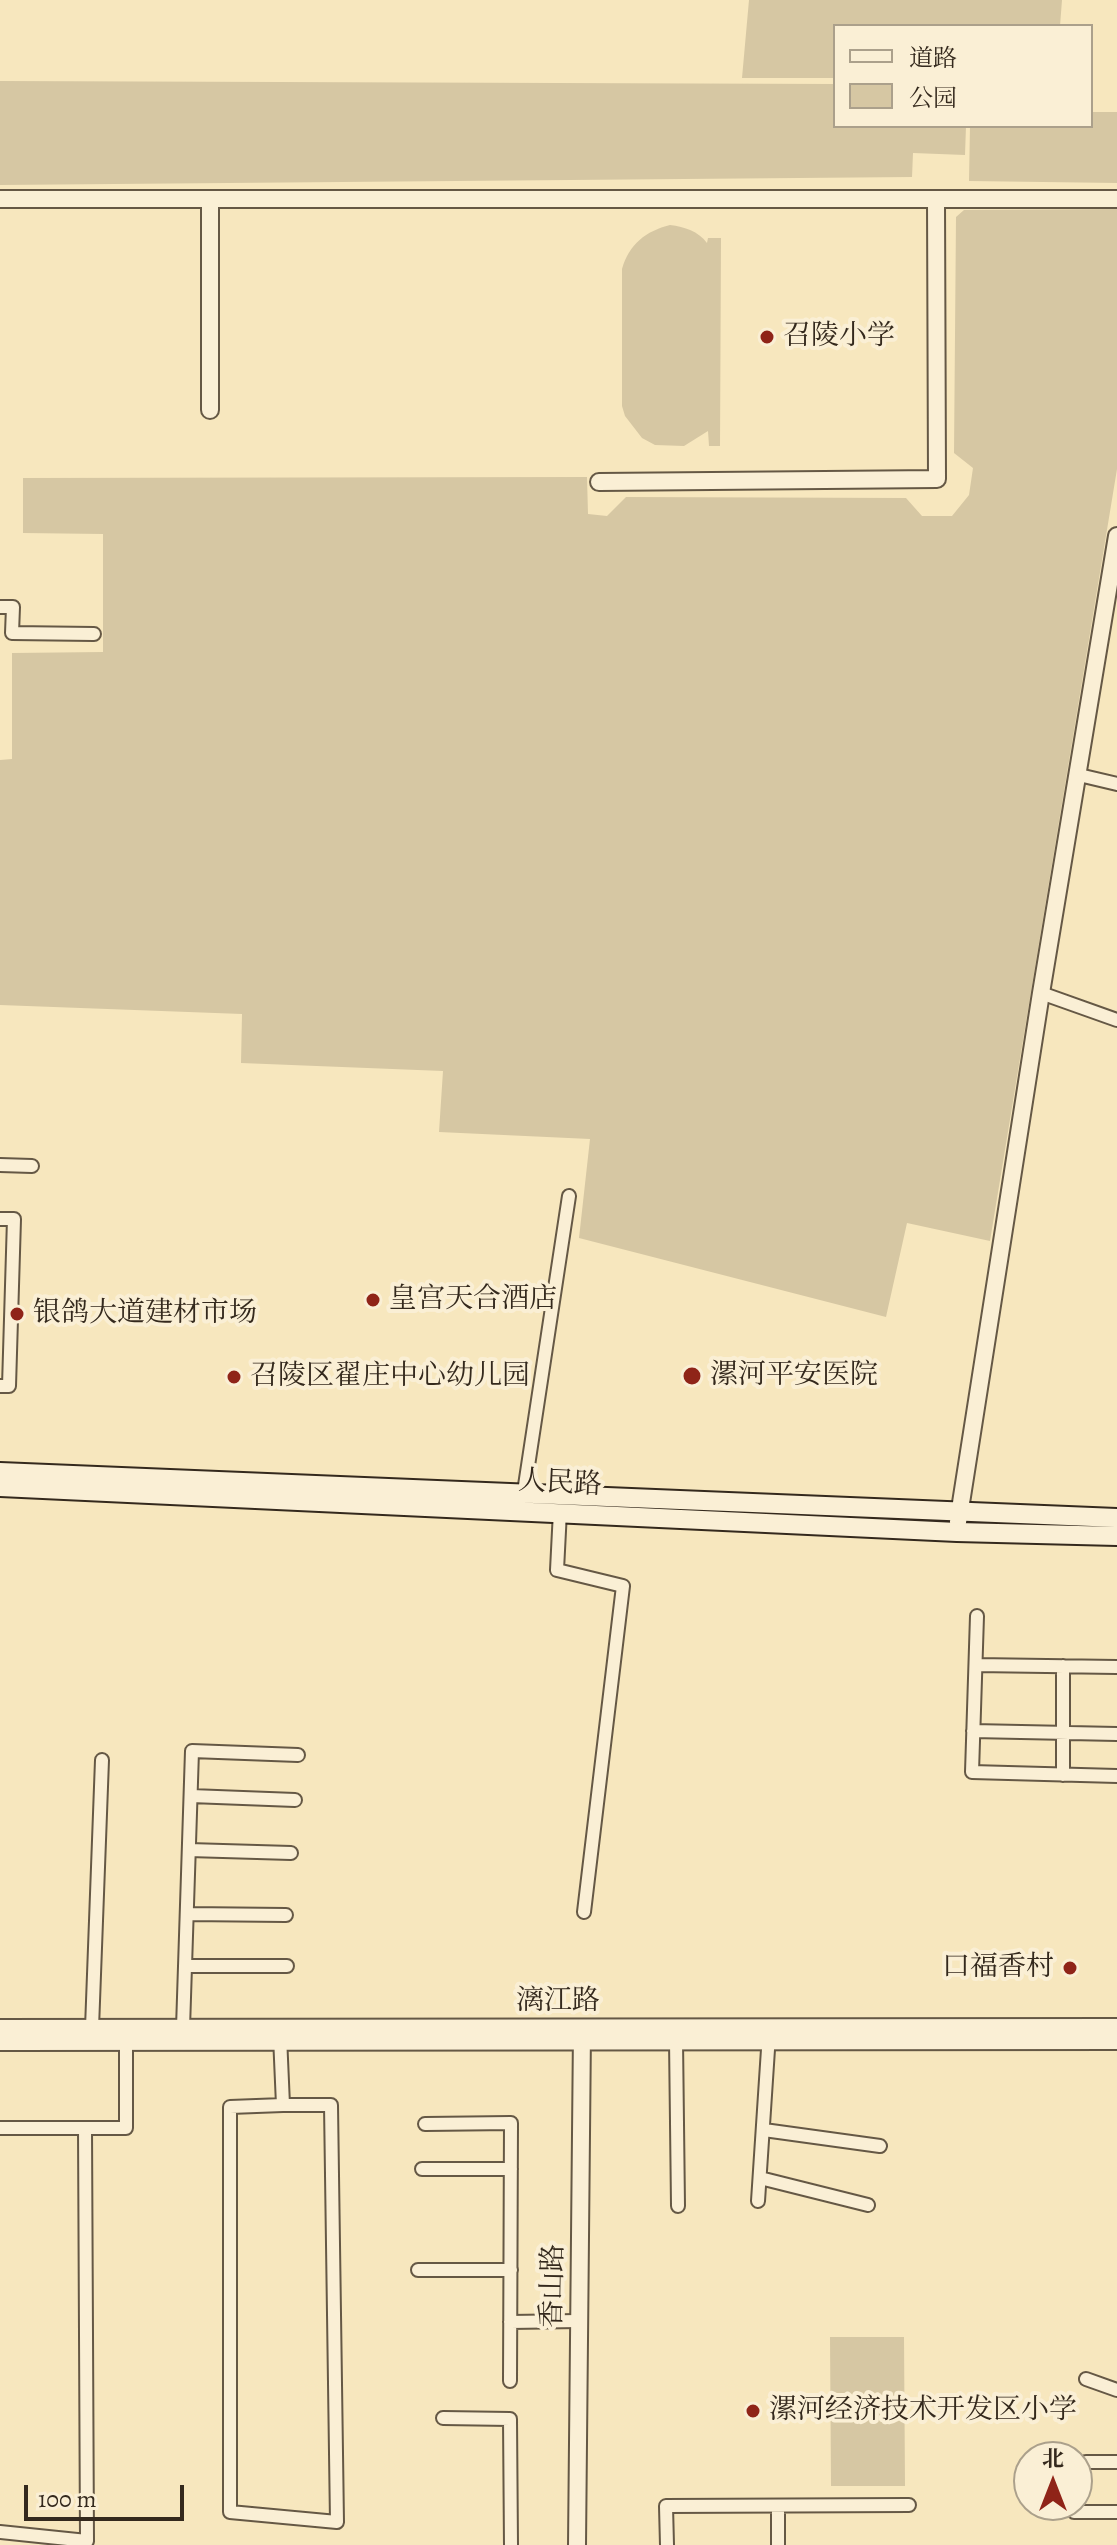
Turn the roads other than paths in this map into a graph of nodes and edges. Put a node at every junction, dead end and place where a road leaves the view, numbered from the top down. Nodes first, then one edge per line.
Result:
1 (0, 199) edge
2 (210, 199) junction
3 (1117, 199) edge
4 (936, 200) junction
5 (210, 410) dead end
6 (599, 482) dead end
7 (1117, 536) edge
8 (0, 607) edge
9 (94, 634) dead end
10 (1079, 775) junction
11 (1117, 784) edge
12 (1041, 993) junction
13 (1117, 1020) edge
14 (0, 1165) edge
15 (32, 1166) dead end
16 (569, 1196) dead end
17 (0, 1219) edge
18 (6, 1256) edge
19 (6, 1288) edge
20 (6, 1321) edge
21 (5, 1354) edge
22 (0, 1386) edge
23 (0, 1472) edge
24 (0, 1487) edge
25 (524, 1492) junction
26 (960, 1510) junction
27 (560, 1511) junction
28 (1117, 1518) edge
29 (957, 1532) junction
30 (1117, 1536) edge
31 (977, 1616) dead end
32 (976, 1665) junction
33 (1063, 1666) junction
34 (1117, 1667) edge
35 (973, 1731) junction
36 (1063, 1733) junction
37 (1117, 1734) edge
38 (298, 1755) dead end
39 (102, 1760) dead end
40 (1063, 1775) junction
41 (1117, 1776) edge
42 (191, 1796) junction
43 (295, 1800) dead end
44 (189, 1850) junction
45 (291, 1853) dead end
46 (584, 1912) dead end
47 (187, 1914) junction
48 (286, 1915) dead end
49 (185, 1966) junction
50 (287, 1966) dead end
51 (1117, 2027) edge
52 (0, 2028) edge
53 (92, 2028) junction
54 (183, 2028) junction
55 (582, 2034) junction
56 (769, 2034) junction
57 (280, 2035) junction
58 (676, 2040) junction
59 (1117, 2041) edge
60 (0, 2042) edge
61 (126, 2042) junction
62 (283, 2105) junction
63 (425, 2124) dead end
64 (0, 2128) edge
65 (85, 2128) junction
66 (764, 2130) junction
67 (880, 2146) dead end
68 (422, 2169) dead end
69 (511, 2169) junction
70 (760, 2178) junction
71 (758, 2201) dead end
72 (868, 2205) dead end
73 (678, 2206) dead end
74 (418, 2270) dead end
75 (511, 2270) junction
76 (579, 2321) junction
77 (510, 2322) junction
78 (1086, 2379) dead end
79 (510, 2381) dead end
80 (1117, 2390) edge
81 (443, 2418) dead end
82 (1093, 2462) edge
83 (1117, 2462) edge
84 (909, 2505) dead end
85 (778, 2506) junction
86 (1093, 2512) edge
87 (1117, 2512) edge
88 (0, 2532) edge
89 (511, 2545) edge
90 (577, 2545) edge
91 (667, 2545) edge
92 (778, 2545) edge

1 - 2 street
2 - 4 street
2 - 5 street
3 - 4 street
4 - 6 street
7 - 10 street
8 - 9 street
10 - 11 street
10 - 12 street
12 - 13 street
12 - 26 street
14 - 15 street
16 - 25 street
17 - 18 street
18 - 19 street
19 - 20 street
20 - 21 street
21 - 22 street
23 - 25 main road, 人民路
24 - 27 main road, 人民路
25 - 26 main road, 人民路
26 - 28 main road, 人民路
26 - 29 street
27 - 29 main road, 人民路
27 - 46 street
29 - 30 main road, 人民路
31 - 32 street
32 - 33 street
32 - 35 street
33 - 34 street
33 - 36 street
35 - 36 street
35 - 40 street
36 - 37 street
36 - 40 street
38 - 42 street
39 - 53 street
40 - 41 street
42 - 43 street
42 - 44 street
44 - 45 street
44 - 47 street
47 - 48 street
47 - 49 street
49 - 50 street
49 - 54 street
51 - 56 street, 漓江路
52 - 53 street, 漓江路
53 - 54 street, 漓江路
54 - 57 street, 漓江路
55 - 56 street, 漓江路
55 - 57 street, 漓江路
55 - 58 street, 漓江路
55 - 76 street, 香山路
56 - 58 street, 漓江路
56 - 59 street, 漓江路
56 - 66 street
57 - 61 street, 漓江路
57 - 62 street
58 - 73 street
60 - 61 street, 漓江路
61 - 65 street
62 - 62 street
63 - 69 street
64 - 65 street
65 - 88 street
66 - 67 street
66 - 70 street
68 - 69 street
69 - 75 street
70 - 71 street
70 - 72 street
74 - 75 street
75 - 77 street
76 - 77 street
76 - 90 street, 香山路
77 - 79 street
78 - 80 street
81 - 89 street
82 - 83 street
84 - 85 street
85 - 91 street
85 - 92 street
86 - 87 street

